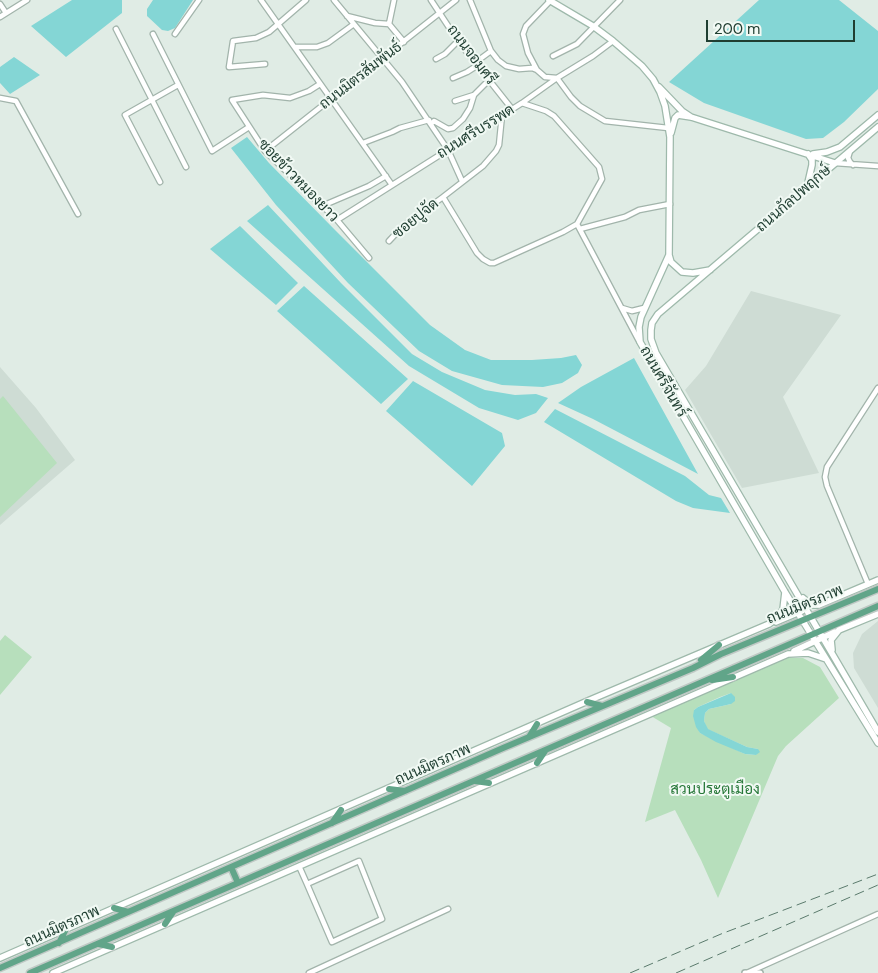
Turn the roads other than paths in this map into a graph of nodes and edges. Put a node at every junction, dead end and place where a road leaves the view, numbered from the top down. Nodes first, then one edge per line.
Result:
1 (27, 0) edge
2 (199, 0) edge
3 (261, 0) edge
4 (306, 0) edge
5 (334, 0) edge
6 (394, 0) edge
7 (431, 0) edge
8 (456, 0) edge
9 (470, 0) edge
10 (549, 0) edge
11 (620, 0) edge
12 (0, 4) edge
13 (6, 13) junction
14 (440, 14) junction
15 (347, 16) junction
16 (0, 17) edge
17 (279, 24) junction
18 (354, 24) junction
19 (389, 24) junction
20 (593, 26) junction
21 (116, 28) dead end
22 (153, 34) dead end
23 (175, 34) dead end
24 (458, 41) junction
25 (613, 41) junction
26 (404, 42) junction
27 (295, 47) junction
28 (491, 51) junction
29 (553, 56) dead end
30 (382, 58) junction
31 (436, 59) dead end
32 (265, 64) dead end
33 (477, 64) junction
34 (536, 70) junction
35 (453, 78) dead end
36 (557, 78) junction
37 (489, 80) junction
38 (320, 84) junction
39 (656, 84) junction
40 (178, 85) junction
41 (474, 95) junction
42 (0, 98) edge
43 (152, 100) junction
44 (331, 100) junction
45 (455, 101) dead end
46 (522, 103) junction
47 (512, 109) junction
48 (502, 115) junction
49 (691, 117) junction
50 (877, 118) edge
51 (430, 122) junction
52 (249, 127) junction
53 (878, 127) edge
54 (668, 128) junction
55 (670, 137) junction
56 (363, 143) junction
57 (448, 150) junction
58 (850, 151) junction
59 (265, 152) junction
60 (808, 154) junction
61 (835, 163) junction
62 (854, 165) junction
63 (878, 166) edge
64 (186, 167) dead end
65 (386, 176) junction
66 (462, 181) junction
67 (160, 182) dead end
68 (392, 185) junction
69 (806, 188) junction
70 (443, 197) junction
71 (670, 204) junction
72 (322, 206) junction
73 (78, 214) dead end
74 (337, 220) junction
75 (577, 224) junction
76 (580, 229) junction
77 (389, 241) dead end
78 (669, 255) junction
79 (369, 258) dead end
80 (710, 270) junction
81 (621, 307) junction
82 (644, 308) junction
83 (651, 339) joint
84 (640, 342) junction
85 (878, 388) edge
86 (878, 580) edge
87 (868, 584) junction
88 (795, 588) junction
89 (878, 590) edge
90 (785, 592) junction
91 (819, 605) junction
92 (878, 606) edge
93 (799, 613) junction
94 (809, 613) junction
95 (878, 614) edge
96 (803, 619) junction
97 (769, 624) junction
98 (840, 630) junction
99 (819, 631) junction
100 (811, 634) junction
101 (823, 638) junction
102 (815, 641) junction
103 (720, 645) junction
104 (788, 654) junction
105 (835, 656) junction
106 (826, 659) junction
107 (692, 668) junction
108 (732, 677) junction
109 (702, 682) junction
110 (587, 702) junction
111 (602, 706) junction
112 (537, 724) junction
113 (878, 732) edge
114 (528, 738) junction
115 (878, 743) edge
116 (546, 750) junction
117 (537, 762) junction
118 (475, 780) junction
119 (489, 783) junction
120 (389, 788) junction
121 (406, 791) junction
122 (340, 810) junction
123 (332, 824) junction
124 (299, 866) junction
125 (232, 867) junction
126 (238, 883) junction
127 (307, 884) junction
128 (114, 908) junction
129 (448, 909) dead end
130 (174, 911) junction
131 (128, 912) junction
132 (878, 914) edge
133 (165, 924) junction
134 (66, 929) junction
135 (59, 942) junction
136 (99, 944) junction
137 (112, 947) junction
138 (0, 958) edge
139 (0, 968) edge
140 (30, 973) edge
141 (53, 973) edge
142 (309, 973) edge
143 (747, 973) edge
144 (760, 973) edge

1 - 13 street
2 - 23 street
3 - 17 street
4 - 17 street
5 - 15 street
6 - 19 street
7 - 14 street, ถนนจอมศรี
8 - 14 street, ถนนมิตรสัมพันธ์
9 - 28 street
10 - 20 main road, ถนนศรีจันทร์
10 - 34 street
11 - 20 street
12 - 13 street
13 - 16 street
14 - 24 street, ถนนจอมศรี
14 - 26 street, ถนนมิตรสัมพันธ์
15 - 18 street
15 - 19 street
17 - 27 street
17 - 32 street
18 - 27 street
18 - 30 street
19 - 26 street
20 - 25 main road, ถนนศรีจันทร์
20 - 29 street
21 - 43 street
22 - 40 street
24 - 31 street
24 - 33 street, ถนนจอมศรี
25 - 36 street, ถนนศรีบรรพด
25 - 39 main road, ถนนศรีจันทร์
26 - 30 street, ถนนมิตรสัมพันธ์
27 - 38 street
28 - 33 street
28 - 34 street
30 - 44 street, ถนนมิตรสัมพันธ์
30 - 51 street
33 - 35 street
33 - 37 street, ถนนจอมศรี
34 - 36 street
36 - 46 street, ถนนศรีบรรพด
36 - 54 street
37 - 41 street
37 - 47 street, ถนนจอมศรี
38 - 44 street
38 - 52 street, ซอยข้าวหมองยาว
39 - 49 main road
39 - 54 main road, ถนนศรีจันทร์
40 - 43 street
40 - 52 street
41 - 45 street
41 - 51 street
42 - 73 street
43 - 64 street
43 - 67 street
44 - 56 street
44 - 59 street, ถนนมิตรสัมพันธ์
46 - 47 street, ถนนศรีบรรพด
46 - 75 street
47 - 48 street, ถนนศรีบรรพด
48 - 57 street, ถนนศรีบรรพด
48 - 66 street, ซอยปูจัด
49 - 55 main road
49 - 60 main road
50 - 60 main road, ถนนกัลปพฤกษ์
51 - 56 street
51 - 57 street
52 - 59 street, ซอยข้าวหมองยาว
53 - 58 main road, ถนนกัลปพฤกษ์
54 - 55 main road, ถนนศรีจันทร์
55 - 71 main road, ถนนศรีจันทร์
56 - 65 street
57 - 66 street
57 - 68 street, ถนนศรีบรรพด
58 - 61 main road, ถนนกัลปพฤกษ์
58 - 62 street
59 - 72 street, ซอยข้าวหมองยาว
60 - 61 main road
60 - 69 main road
61 - 62 street
61 - 69 main road, ถนนกัลปพฤกษ์
62 - 63 street
65 - 68 street
65 - 72 street
66 - 70 street, ซอยปูจัด
68 - 74 street, ถนนศรีบรรพด
69 - 80 main road, ถนนกัลปพฤกษ์
70 - 75 street
70 - 77 street, ซอยปูจัด
71 - 76 street
71 - 78 main road, ถนนศรีจันทร์
72 - 74 street, ซอยข้าวหมองยาว
74 - 79 street, ซอยข้าวหมองยาว
75 - 76 street
76 - 81 street
78 - 80 main road
78 - 82 main road, ถนนศรีจันทร์
80 - 83 main road, ถนนกัลปพฤกษ์
81 - 82 street
81 - 84 street
82 - 84 main road, ถนนศรีจันทร์
83 - 88 main road, ถนนศรีจันทร์
84 - 90 main road, ถนนศรีจันทร์
85 - 87 street
86 - 87 main road
87 - 91 main road, ถนนมิตรภาพ
88 - 91 main road
88 - 94 main road, ถนนศรีจันทร์
89 - 94 main road, ถนนมิตรภาพ
90 - 93 main road, ถนนศรีจันทร์
90 - 97 main road
91 - 94 main road, ถนนมิตรภาพ
92 - 99 main road, ถนนมิตรภาพ
93 - 94 main road, ถนนมิตรภาพ
93 - 96 main road, ถนนศรีจันทร์
93 - 97 main road, ถนนมิตรภาพ
94 - 96 main road, ถนนมิตรภาพ
94 - 99 main road, ถนนศรีจันทร์
95 - 98 main road
96 - 100 main road, ถนนศรีจันทร์
96 - 107 main road, ถนนมิตรภาพ
97 - 103 main road, ถนนมิตรภาพ
98 - 101 main road
98 - 105 main road
99 - 100 main road, ถนนมิตรภาพ
99 - 101 main road, ถนนศรีจันทร์
100 - 102 main road, ถนนศรีจันทร์
100 - 109 main road, ถนนมิตรภาพ
101 - 102 main road
101 - 105 main road, ถนนศรีจันทร์
102 - 104 main road
102 - 106 main road, ถนนศรีจันทร์
103 - 107 main road
103 - 110 main road, ถนนมิตรภาพ
104 - 106 main road
104 - 108 main road
105 - 113 main road, ถนนศรีจันทร์
106 - 115 main road, ถนนศรีจันทร์
107 - 111 main road, ถนนมิตรภาพ
108 - 109 main road
108 - 117 main road
109 - 116 main road, ถนนมิตรภาพ
110 - 111 main road
110 - 112 main road, ถนนมิตรภาพ
111 - 114 main road, ถนนมิตรภาพ
112 - 114 main road
112 - 120 main road, ถนนมิตรภาพ
114 - 121 main road, ถนนมิตรภาพ
116 - 117 main road
116 - 118 main road, ถนนมิตรภาพ
117 - 119 main road
118 - 119 main road
118 - 126 main road, ถนนมิตรภาพ
119 - 124 main road
120 - 121 main road
120 - 122 main road, ถนนมิตรภาพ
121 - 123 main road, ถนนมิตรภาพ
122 - 123 main road
122 - 128 main road, ถนนมิตรภาพ
123 - 125 main road, ถนนมิตรภาพ
124 - 127 street
124 - 133 main road
125 - 126 main road
125 - 131 main road, ถนนมิตรภาพ
126 - 130 main road, ถนนมิตรภาพ
127 - 127 street
128 - 131 main road
128 - 134 main road, ถนนมิตรภาพ
129 - 142 street
130 - 133 main road
130 - 136 main road, ถนนมิตรภาพ
131 - 135 main road, ถนนมิตรภาพ
132 - 143 street
133 - 137 main road
134 - 135 main road
134 - 138 main road, ถนนมิตรภาพ
135 - 139 main road, ถนนมิตรภาพ
136 - 137 main road
136 - 140 main road, ถนนมิตรภาพ
137 - 141 main road
143 - 144 street

